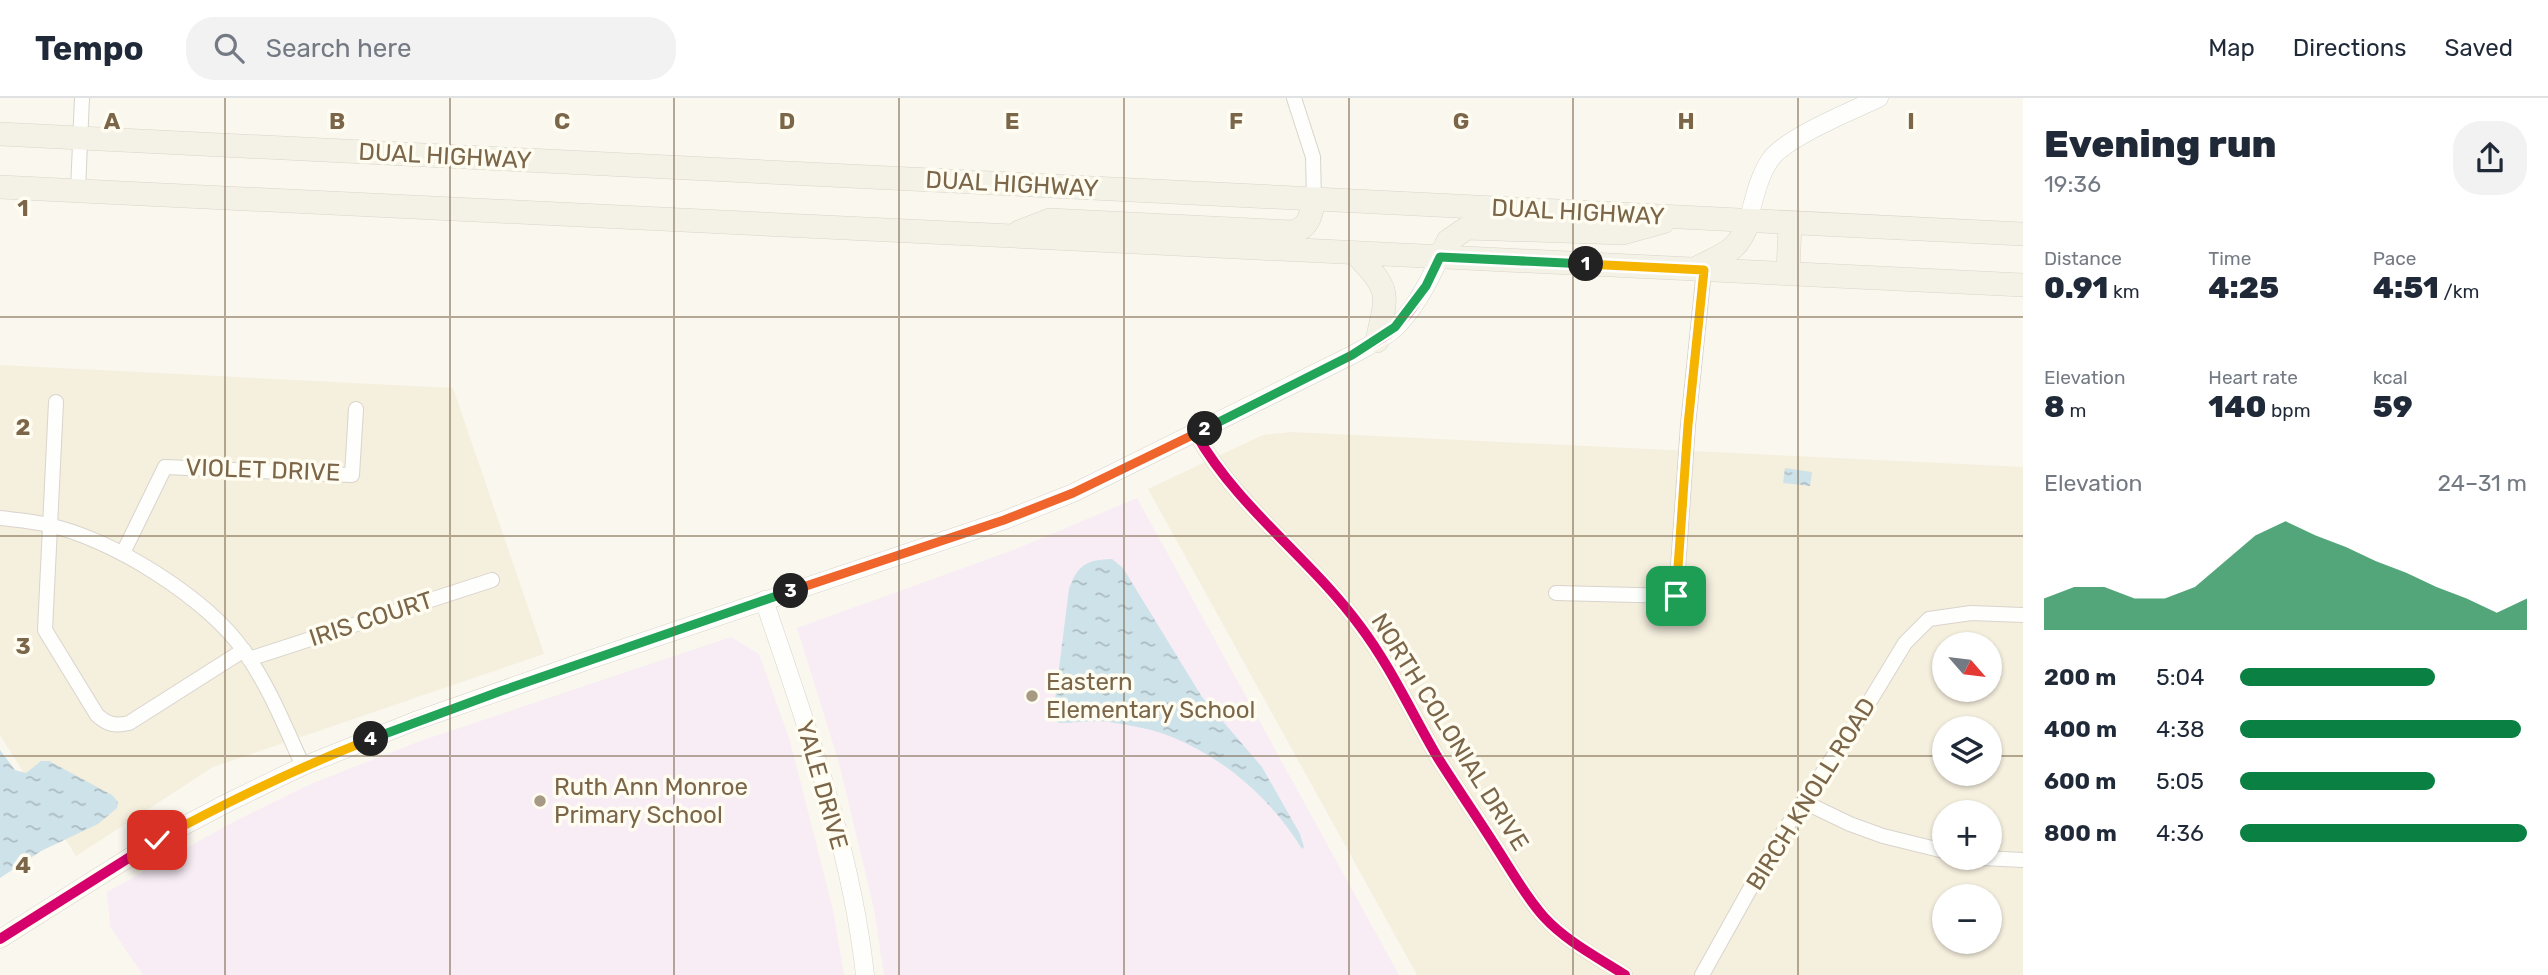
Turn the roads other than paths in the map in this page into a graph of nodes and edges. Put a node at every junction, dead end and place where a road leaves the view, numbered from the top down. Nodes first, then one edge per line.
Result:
1 (82, 98) edge
2 (1294, 98) edge
3 (1879, 98) edge
4 (0, 134) edge
5 (81, 139) junction
6 (0, 187) edge
7 (78, 190) junction
8 (1314, 199) junction
9 (1683, 217) junction
10 (1748, 221) junction
11 (1790, 223) junction
12 (2023, 234) edge
13 (1010, 235) junction
14 (1355, 253) junction
15 (1440, 257) junction
16 (1700, 270) junction
17 (1788, 273) junction
18 (2023, 285) edge
19 (1377, 341) junction
20 (56, 402) dead end
21 (356, 409) dead end
22 (1196, 434) junction
23 (0, 518) edge
24 (50, 525) junction
25 (122, 553) junction
26 (492, 580) dead end
27 (1556, 593) dead end
28 (764, 600) junction
29 (2023, 615) edge
30 (246, 654) junction
31 (303, 766) junction
32 (1804, 802) junction
33 (1932, 848) edge
34 (2002, 859) edge
35 (2023, 860) edge
36 (0, 939) edge
37 (865, 975) edge
38 (1625, 975) edge
39 (1702, 975) edge

1 - 5 street
2 - 8 street
3 - 10 street
4 - 5 main road, DUAL HIGHWAY
5 - 7 street
5 - 8 main road, DUAL HIGHWAY
6 - 7 main road, DUAL HIGHWAY
7 - 13 main road, DUAL HIGHWAY
8 - 9 main road, DUAL HIGHWAY
8 - 13 main road
9 - 10 main road, DUAL HIGHWAY
9 - 15 main road
10 - 11 main road, DUAL HIGHWAY
10 - 16 main road
11 - 12 main road, DUAL HIGHWAY
11 - 17 main road
13 - 14 main road, DUAL HIGHWAY
14 - 15 main road, DUAL HIGHWAY
14 - 19 main road
15 - 16 main road, DUAL HIGHWAY
15 - 19 street
16 - 17 main road, DUAL HIGHWAY
16 - 27 street
17 - 18 main road, DUAL HIGHWAY
19 - 22 street
20 - 24 street
21 - 25 street, VIOLET DRIVE
22 - 28 street
22 - 38 street, NORTH COLONIAL DRIVE
23 - 24 street
24 - 25 street
24 - 30 street, IRIS COURT
25 - 30 street
26 - 30 street, IRIS COURT
28 - 31 street
28 - 37 street, YALE DRIVE
29 - 32 street, BIRCH KNOLL ROAD
30 - 31 street
31 - 36 street
32 - 33 street
32 - 39 street, BIRCH KNOLL ROAD
34 - 35 street

